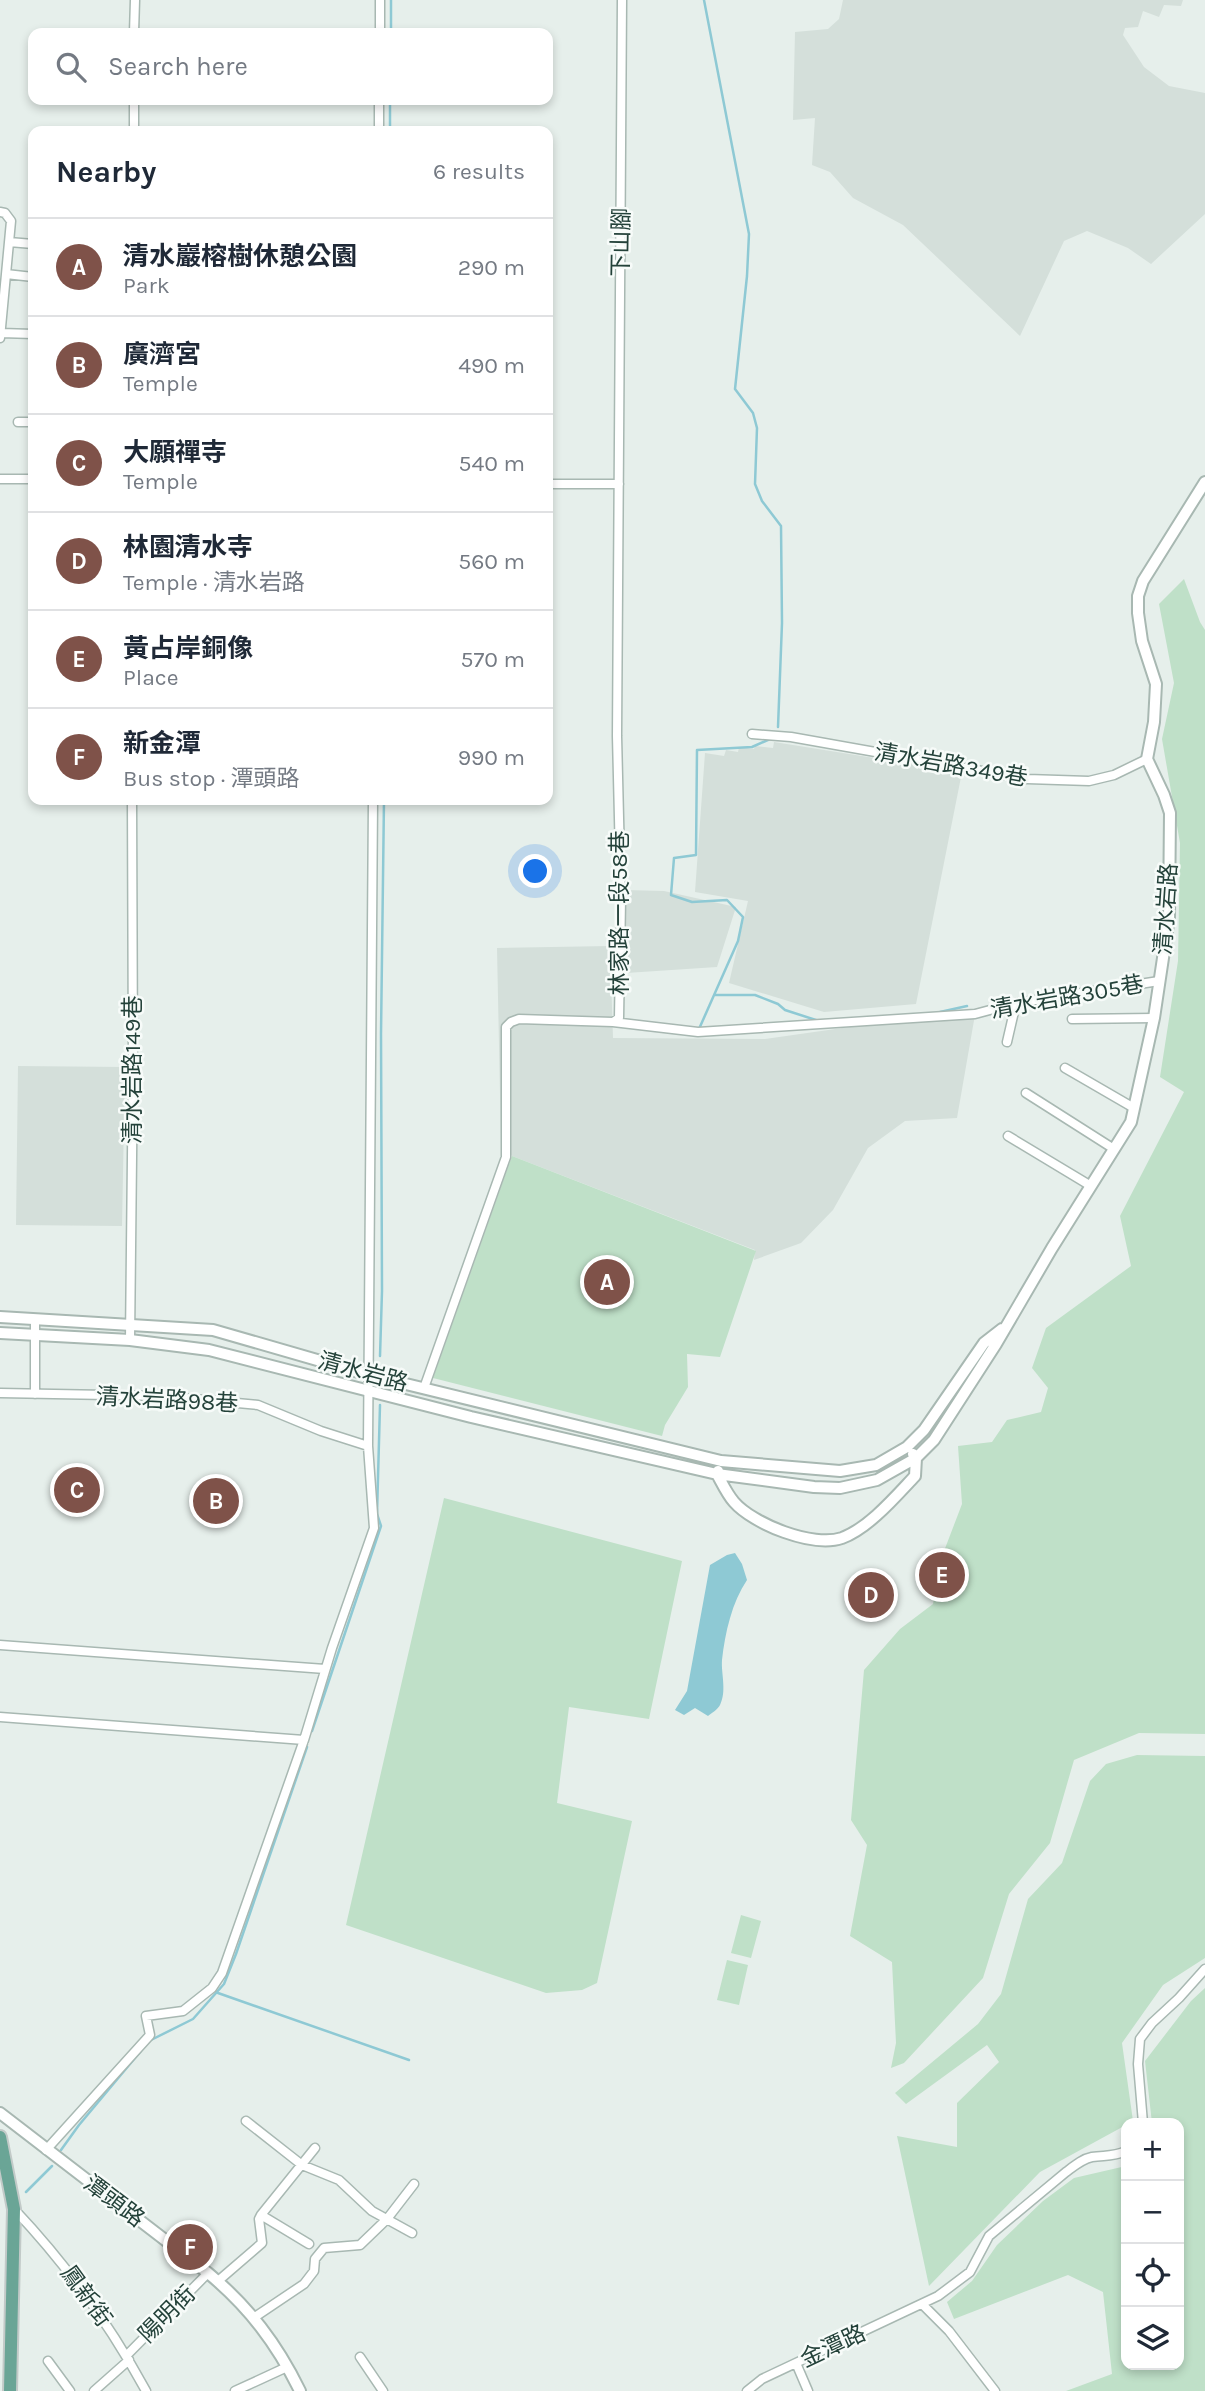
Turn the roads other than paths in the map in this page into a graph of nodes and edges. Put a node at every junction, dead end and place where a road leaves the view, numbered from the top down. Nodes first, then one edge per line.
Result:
1 (135, 0) edge
2 (380, 0) edge
3 (622, 0) edge
4 (134, 28) edge
5 (380, 28) edge
6 (134, 105) edge
7 (379, 105) edge
8 (134, 126) edge
9 (379, 126) edge
10 (0, 212) edge
11 (9, 242) junction
12 (28, 244) edge
13 (6, 274) junction
14 (28, 276) edge
15 (28, 334) edge
16 (0, 335) edge
17 (18, 422) dead end
18 (28, 422) edge
19 (0, 479) edge
20 (28, 479) edge
21 (1205, 482) edge
22 (553, 484) edge
23 (619, 484) junction
24 (752, 734) dead end
25 (1147, 759) junction
26 (132, 805) edge
27 (373, 805) edge
28 (1159, 981) junction
29 (1016, 1003) junction
30 (1154, 1018) junction
31 (1072, 1019) dead end
32 (614, 1022) junction
33 (1007, 1042) dead end
34 (1065, 1068) dead end
35 (1026, 1093) dead end
36 (1134, 1108) junction
37 (1008, 1136) dead end
38 (1114, 1149) junction
39 (1091, 1186) junction
40 (0, 1317) edge
41 (35, 1319) junction
42 (130, 1324) junction
43 (1005, 1325) junction
44 (0, 1333) edge
45 (34, 1335) junction
46 (130, 1340) junction
47 (369, 1375) junction
48 (424, 1388) junction
49 (369, 1392) junction
50 (0, 1393) edge
51 (34, 1394) junction
52 (368, 1446) junction
53 (907, 1447) junction
54 (916, 1458) junction
55 (720, 1461) junction
56 (717, 1474) junction
57 (0, 1645) edge
58 (325, 1669) junction
59 (0, 1717) edge
60 (304, 1741) junction
61 (1205, 1969) edge
62 (0, 2113) edge
63 (1143, 2118) edge
64 (246, 2121) dead end
65 (0, 2137) edge
66 (315, 2148) dead end
67 (46, 2150) junction
68 (1121, 2153) edge
69 (302, 2165) junction
70 (414, 2184) dead end
71 (14, 2209) junction
72 (261, 2215) junction
73 (387, 2219) junction
74 (412, 2233) dead end
75 (309, 2244) dead end
76 (208, 2273) junction
77 (218, 2281) junction
78 (922, 2304) junction
79 (255, 2317) junction
80 (128, 2357) junction
81 (360, 2357) dead end
82 (48, 2361) dead end
83 (796, 2364) junction
84 (286, 2367) junction
85 (10, 2391) edge
86 (70, 2391) edge
87 (94, 2391) edge
88 (146, 2391) edge
89 (235, 2391) edge
90 (300, 2391) edge
91 (383, 2391) edge
92 (747, 2391) edge
93 (808, 2391) edge
94 (995, 2391) edge

1 - 4 street
2 - 5 street
3 - 23 street, 下山腳
6 - 8 street
7 - 9 street
10 - 11 street
11 - 12 street
11 - 13 street
13 - 14 street
13 - 16 street
15 - 16 street
17 - 18 street
19 - 20 street
21 - 25 street
22 - 23 street
23 - 32 street, 林家路一段58巷
24 - 25 street, 清水岩路349巷
25 - 28 street, 清水岩路
26 - 42 street, 清水岩路149巷
27 - 47 street
28 - 29 street, 清水岩路305巷
28 - 30 street, 清水岩路
29 - 32 street, 清水岩路305巷
29 - 33 street
30 - 31 street
30 - 36 street, 清水岩路
32 - 48 street, 林家路一段58巷
34 - 36 street
35 - 38 street
36 - 38 street, 清水岩路
37 - 39 street
38 - 39 street, 清水岩路
39 - 43 street, 清水岩路
40 - 41 street, 清水岩路
41 - 42 street, 清水岩路
41 - 45 street
42 - 46 street, 清水岩路149巷
42 - 47 street, 清水岩路
43 - 53 street, 清水岩路
43 - 54 street, 清水岩路
44 - 45 street, 清水岩路
45 - 46 street, 清水岩路
45 - 51 street
46 - 49 street, 清水岩路
47 - 48 street, 清水岩路
47 - 49 street
48 - 55 street, 清水岩路
49 - 52 street
49 - 56 street, 清水岩路
50 - 51 street, 清水岩路98巷
51 - 52 street, 清水岩路98巷
52 - 58 street
53 - 54 street
53 - 55 street, 清水岩路
54 - 56 street, 清水岩路
54 - 56 street, 清水岩路
55 - 56 street
57 - 58 street
58 - 60 street
59 - 60 street
60 - 67 street
61 - 63 street
62 - 67 street, 潭頭路
64 - 69 street
65 - 71 main road
66 - 69 street
67 - 76 street, 潭頭路
68 - 78 street, 金潭路
69 - 72 street
69 - 73 street
70 - 73 street
71 - 80 street, 鳳新街
71 - 85 main road
72 - 75 street
72 - 77 street
73 - 74 street
73 - 79 street
76 - 77 street, 潭頭路
76 - 80 street, 陽明街
77 - 79 street, 潭頭路
78 - 83 street, 金潭路
78 - 94 street
79 - 84 street, 潭頭路
80 - 87 street, 陽明街
80 - 88 street, 鳳新街
81 - 91 street
82 - 86 street
83 - 92 street, 金潭路
83 - 93 street
84 - 89 street
84 - 90 street, 潭頭路

